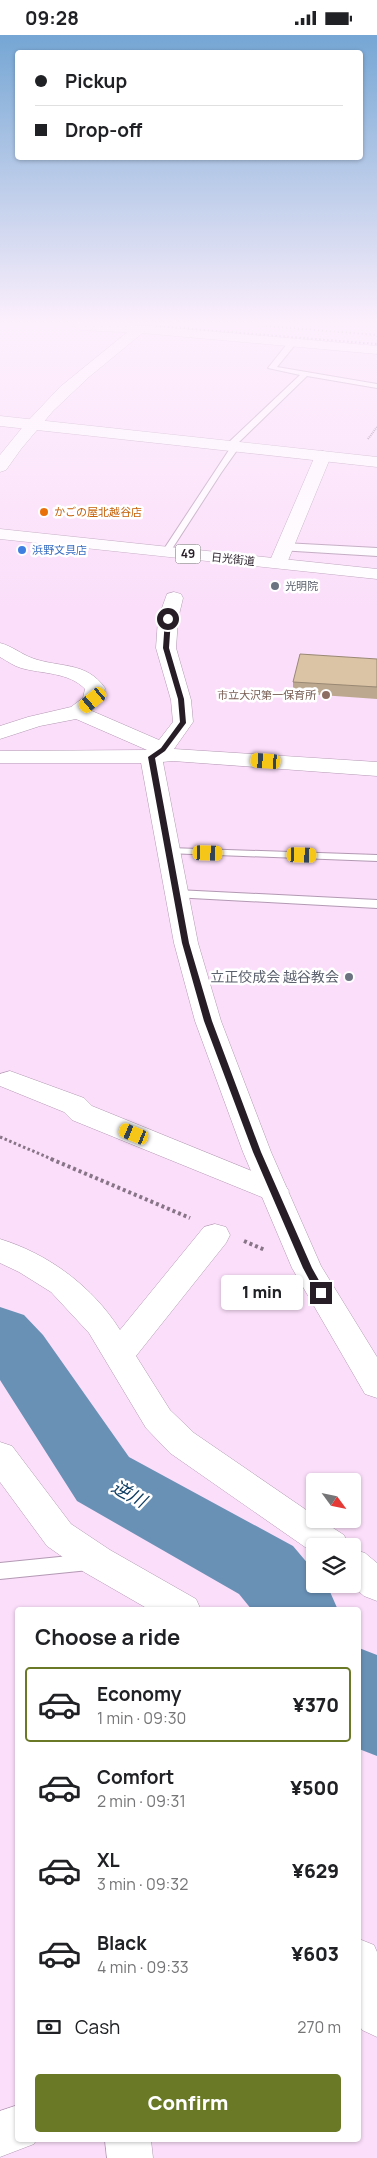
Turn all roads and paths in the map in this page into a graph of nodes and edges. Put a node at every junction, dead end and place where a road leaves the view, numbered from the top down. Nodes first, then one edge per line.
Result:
1 (30, 425) edge
2 (41, 425) edge
3 (254, 425) edge
4 (234, 445) junction
5 (323, 456) junction
6 (377, 462) edge
7 (0, 467) edge
8 (0, 534) edge
9 (166, 551) junction
10 (377, 552) edge
11 (281, 555) junction
12 (377, 574) edge
13 (174, 598) dead end
14 (0, 649) edge
15 (78, 712) junction
16 (0, 733) edge
17 (157, 753) junction
18 (0, 757) edge
19 (377, 769) edge
20 (170, 851) junction
21 (377, 858) edge
22 (177, 894) junction
23 (377, 903) edge
24 (10, 1080) dead end
25 (0, 1137) edge
26 (274, 1191) junction
27 (216, 1231) junction
28 (0, 1250) edge
29 (307, 1268) junction
30 (118, 1355) junction
31 (377, 1385) edge
32 (0, 1455) edge
33 (319, 1538) edge
34 (97, 1561) junction
35 (0, 1571) edge
36 (361, 1572) edge
37 (377, 1585) edge
38 (178, 1607) edge
39 (361, 1966) edge
40 (377, 2015) edge
41 (377, 2025) edge
42 (361, 2029) edge
43 (15, 2129) edge
44 (0, 2134) edge
45 (128, 2142) edge
46 (130, 2158) edge

1 - 7 street
2 - 4 street
3 - 4 lane
4 - 5 street
4 - 9 lane
5 - 6 street
5 - 11 street
8 - 9 street, 日光街道 / 49
9 - 11 street, 日光街道 / 49
10 - 11 street
11 - 12 street, 日光街道 / 49
13 - 17 street
14 - 15 street
15 - 16 street
15 - 17 street
17 - 18 street
17 - 19 street
17 - 20 street
20 - 21 lane
20 - 22 street
22 - 23 lane
22 - 26 street
24 - 26 street
25 - 27 path
26 - 29 street
27 - 29 path
27 - 30 street
28 - 30 street
29 - 31 street
30 - 33 street
32 - 34 street
34 - 35 lane
34 - 38 street
36 - 37 street
39 - 40 street
41 - 42 street
43 - 44 street
45 - 46 street

